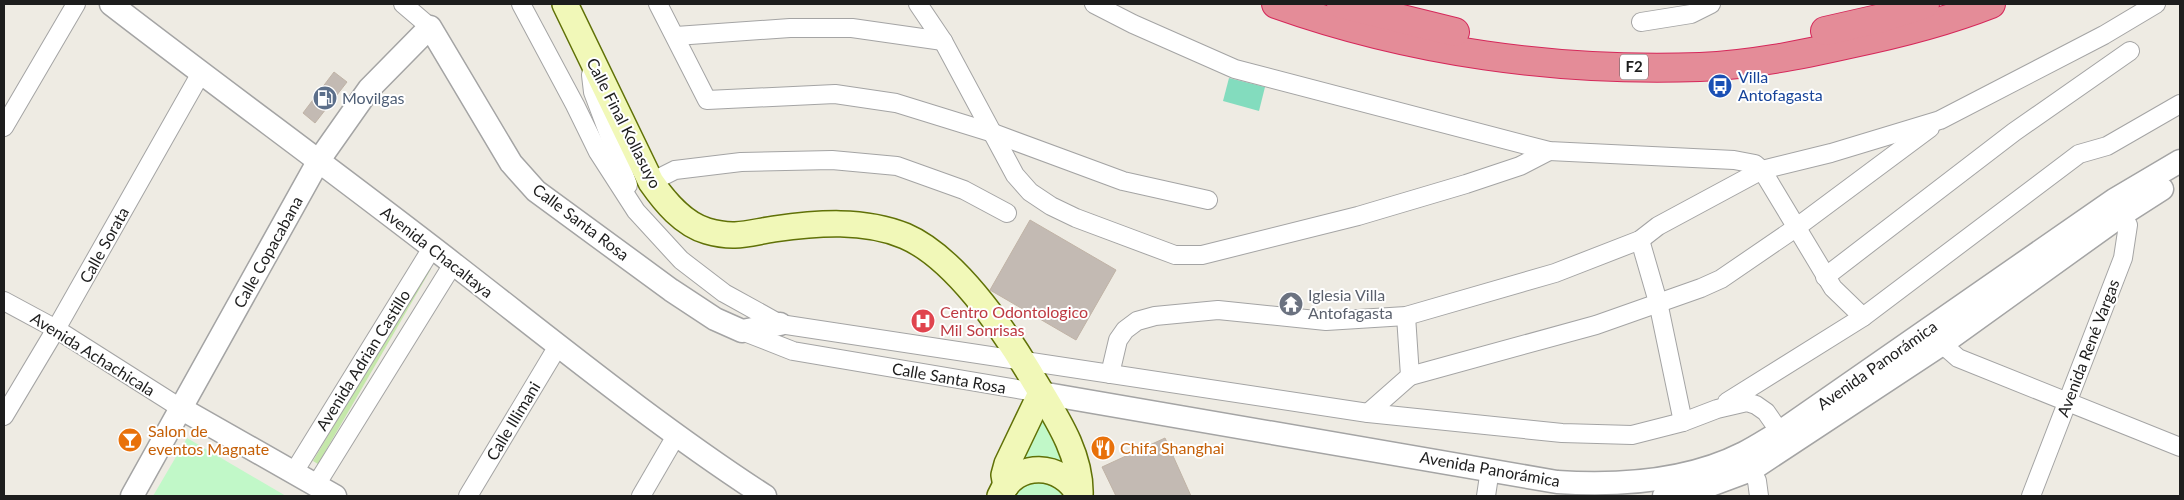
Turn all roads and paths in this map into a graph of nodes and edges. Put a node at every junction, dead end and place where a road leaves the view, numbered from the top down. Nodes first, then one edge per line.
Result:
1 (76, 4) edge
2 (111, 4) edge
3 (403, 4) edge
4 (521, 4) edge
5 (565, 4) edge
6 (658, 4) edge
7 (918, 4) edge
8 (1094, 4) edge
9 (1276, 4) edge
10 (1341, 4) edge
11 (1711, 4) edge
12 (1925, 4) edge
13 (1991, 4) edge
14 (2156, 4) edge
15 (1641, 22) dead end
16 (430, 27) junction
17 (676, 36) junction
18 (943, 42) junction
19 (2130, 51) dead end
20 (593, 63) junction
21 (201, 73) junction
22 (2180, 104) edge
23 (1940, 120) junction
24 (4, 127) edge
25 (993, 133) junction
26 (1549, 151) junction
27 (319, 160) junction
28 (2180, 161) edge
29 (1762, 170) junction
30 (2180, 179) edge
31 (650, 182) junction
32 (1208, 200) dead end
33 (2119, 207) junction
34 (636, 212) junction
35 (1007, 212) dead end
36 (1797, 226) junction
37 (1640, 240) junction
38 (432, 248) junction
39 (454, 264) junction
40 (1825, 277) junction
41 (4, 301) edge
42 (1658, 302) junction
43 (1406, 316) junction
44 (1863, 316) junction
45 (780, 324) junction
46 (56, 329) junction
47 (742, 331) junction
48 (1942, 344) junction
49 (558, 346) junction
50 (1023, 362) junction
51 (1110, 374) junction
52 (1410, 376) junction
53 (1041, 394) junction
54 (2068, 402) junction
55 (182, 409) junction
56 (1717, 409) junction
57 (1368, 413) junction
58 (4, 416) edge
59 (1683, 422) junction
60 (1780, 432) junction
61 (676, 434) junction
62 (2180, 447) edge
63 (1747, 462) junction
64 (1490, 469) junction
65 (294, 472) junction
66 (326, 490) edge
67 (1000, 493) edge
68 (132, 496) edge
69 (468, 496) edge
70 (641, 496) edge
71 (765, 496) edge
72 (1079, 496) edge
73 (1486, 496) edge
74 (1664, 496) edge
75 (1759, 496) edge
76 (2031, 496) edge

1 - 24 street
2 - 21 street, Avenida Chacaltaya
3 - 16 street, Calle Santa Rosa
4 - 34 street, Calle Final Kollasuyo
5 - 20 main road, Calle Final Kollasuyo
6 - 17 street
7 - 18 street
8 - 26 street
9 - 13 highway, F2
10 - 12 highway, F2
11 - 15 street
14 - 23 street
16 - 27 street, Calle Copacabana
16 - 47 street, Calle Santa Rosa
17 - 18 street
17 - 25 street
18 - 25 street
19 - 40 street
20 - 31 main road, Calle Final Kollasuyo
20 - 34 street
21 - 27 street, Avenida Chacaltaya
21 - 46 street, Calle Sorata
22 - 44 street
23 - 29 street
23 - 36 street
25 - 26 street
25 - 32 street
26 - 29 street
27 - 38 street, Avenida Chacaltaya
27 - 55 street, Calle Copacabana
28 - 33 street, Avenida Panorámica
29 - 36 street
29 - 37 street
30 - 33 street, Avenida Panorámica
31 - 35 street
31 - 50 main road, Calle Final Kollasuyo
33 - 48 street, Avenida Panorámica
33 - 54 street, Avenida René Vargas
33 - 60 street, Avenida Panorámica
34 - 45 street, Calle Final Kollasuyo
36 - 40 street
36 - 42 street
37 - 42 street
37 - 43 street
38 - 39 street, Avenida Chacaltaya
38 - 65 street, Avenida Adrian Castillo
39 - 49 street, Avenida Chacaltaya
39 - 66 street, Avenida Adrian Castillo
40 - 44 street
41 - 46 street, Avenida Achachicala
42 - 52 street
42 - 59 street
43 - 51 street
43 - 52 street
44 - 56 street
45 - 47 street, Calle Santa Rosa
45 - 50 street, Calle Santa Rosa
46 - 55 street, Avenida Achachicala
46 - 58 street, Calle Sorata
47 - 53 street, Calle Santa Rosa
48 - 54 street
48 - 63 street, Avenida Panorámica
49 - 61 street, Avenida Chacaltaya
49 - 69 street, Calle Illimani
50 - 51 street, Calle Santa Rosa
50 - 53 main road, Calle Final Kollasuyo
51 - 57 street, Calle Santa Rosa
52 - 57 street
53 - 64 street, Avenida Panorámica
53 - 67 main road
53 - 72 main road, Calle Final Kollasuyo
54 - 62 street
54 - 76 street, Avenida René Vargas
55 - 65 street
55 - 68 street, Calle Copacabana
56 - 59 street, Calle Santa Rosa
56 - 60 street
57 - 59 street, Calle Santa Rosa
60 - 63 street, Avenida Panorámica
61 - 70 street
61 - 71 street, Avenida Chacaltaya
63 - 64 street, Avenida Panorámica
63 - 74 street, Avenida Panorámica
63 - 75 street
64 - 73 street
65 - 66 street
67 - 72 main road

